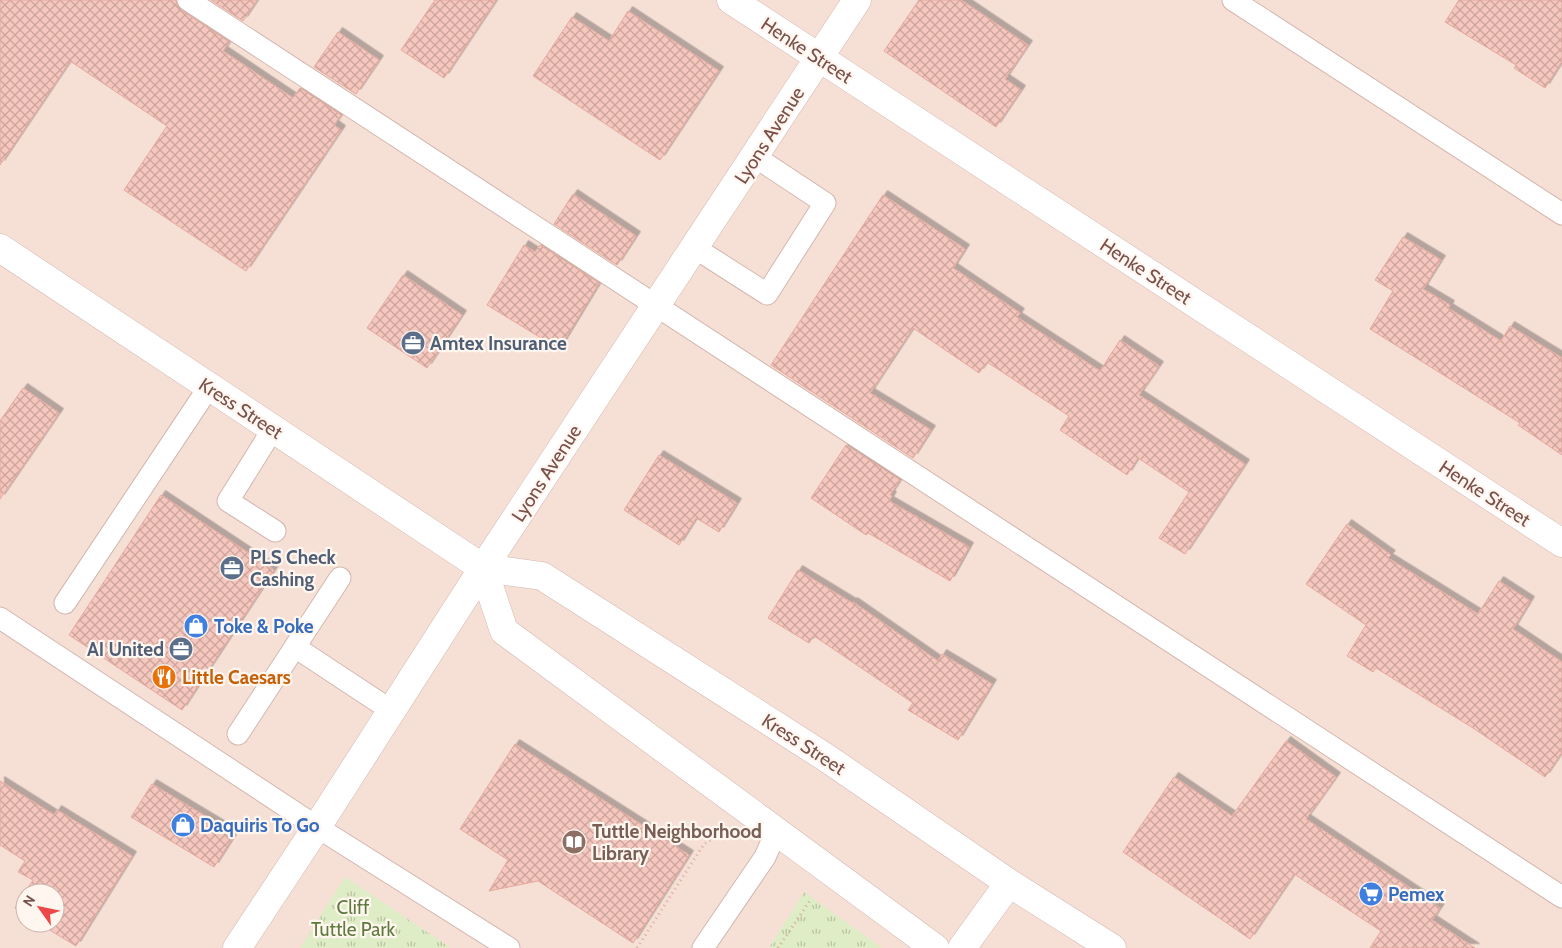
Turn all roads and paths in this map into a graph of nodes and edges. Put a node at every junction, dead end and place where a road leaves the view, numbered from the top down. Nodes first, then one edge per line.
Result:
1 (188, 0) edge
2 (731, 0) edge
3 (857, 0) edge
4 (1232, 0) edge
5 (819, 58) junction
6 (754, 156) junction
7 (1562, 214) edge
8 (0, 248) edge
9 (695, 248) junction
10 (656, 306) junction
11 (209, 387) junction
12 (273, 429) junction
13 (275, 531) dead end
14 (1562, 543) edge
15 (483, 568) junction
16 (340, 578) dead end
17 (65, 603) dead end
18 (0, 618) edge
19 (295, 647) junction
20 (392, 711) junction
21 (238, 734) dead end
22 (721, 824) dead end
23 (317, 827) junction
24 (776, 832) junction
25 (1009, 883) junction
26 (815, 893) dead end
27 (1562, 897) edge
28 (237, 948) edge
29 (509, 948) edge
30 (637, 948) edge
31 (704, 948) edge
32 (778, 948) edge
33 (935, 948) edge
34 (962, 948) edge
35 (1112, 948) edge

1 - 10 lane
2 - 5 street, Henke Street
3 - 5 street, Lyons Avenue
4 - 7 lane
5 - 6 street, Lyons Avenue
5 - 14 street, Henke Street
6 - 9 street, Lyons Avenue
6 - 9 lane
8 - 11 street, Kress Street
9 - 10 street, Lyons Avenue
10 - 15 street, Lyons Avenue
10 - 27 lane
11 - 12 street, Kress Street
11 - 17 lane
12 - 13 lane
12 - 15 street, Kress Street
15 - 20 street, Lyons Avenue
15 - 24 street
15 - 25 street, Kress Street
16 - 19 lane
18 - 23 lane
19 - 20 lane
19 - 21 lane
20 - 23 street, Lyons Avenue
22 - 30 path
23 - 28 street, Lyons Avenue
23 - 29 lane
24 - 31 lane
24 - 33 street
25 - 34 street
25 - 35 street, Kress Street
26 - 32 path

